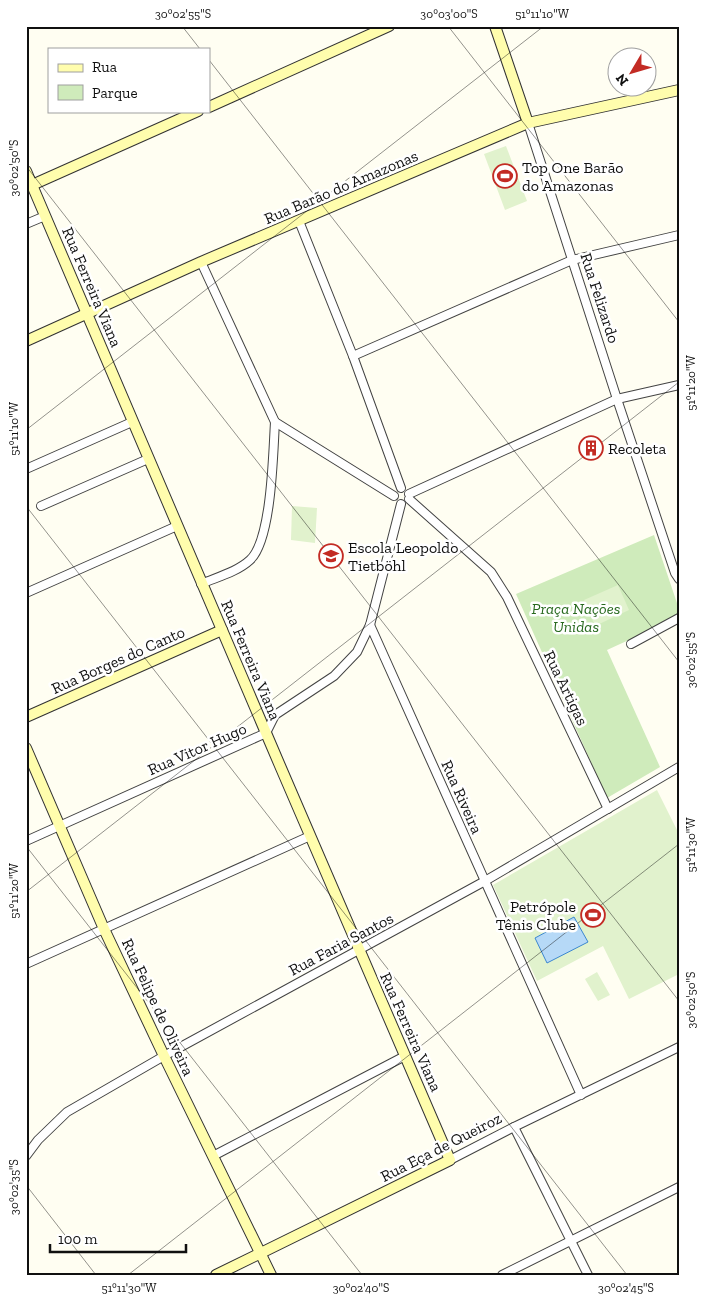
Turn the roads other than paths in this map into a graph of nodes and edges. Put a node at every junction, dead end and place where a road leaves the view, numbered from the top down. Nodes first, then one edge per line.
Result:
1 (389, 26) edge
2 (495, 26) edge
3 (679, 90) edge
4 (210, 107) edge
5 (196, 112) edge
6 (528, 124) junction
7 (26, 171) edge
8 (32, 185) junction
9 (45, 216) junction
10 (299, 221) junction
11 (26, 224) edge
12 (679, 236) edge
13 (572, 260) junction
14 (201, 262) junction
15 (88, 314) junction
16 (26, 342) edge
17 (353, 356) junction
18 (679, 385) edge
19 (617, 399) junction
20 (132, 422) junction
21 (275, 422) junction
22 (148, 459) junction
23 (26, 469) edge
24 (400, 488) junction
25 (394, 496) junction
26 (409, 496) junction
27 (401, 504) junction
28 (41, 506) dead end
29 (177, 526) junction
30 (678, 574) edge
31 (202, 584) junction
32 (26, 594) edge
33 (679, 618) edge
34 (370, 625) junction
35 (222, 630) junction
36 (631, 644) dead end
37 (26, 717) edge
38 (266, 733) junction
39 (26, 748) edge
40 (679, 767) edge
41 (608, 808) junction
42 (60, 827) junction
43 (310, 836) junction
44 (26, 841) edge
45 (485, 881) junction
46 (104, 929) junction
47 (358, 950) junction
48 (26, 964) edge
49 (679, 1047) edge
50 (164, 1056) junction
51 (405, 1056) junction
52 (581, 1095) junction
53 (514, 1127) junction
54 (26, 1156) edge
55 (213, 1156) junction
56 (450, 1160) junction
57 (679, 1186) edge
58 (571, 1240) junction
59 (261, 1253) junction
60 (216, 1275) edge
61 (271, 1275) edge
62 (502, 1275) edge
63 (588, 1275) edge

1 - 4 street
2 - 6 street, Rua Felizardo
3 - 6 street, Rua Barão do Amazonas
5 - 8 street
6 - 10 street, Rua Barão do Amazonas
6 - 13 street, Rua Felizardo
7 - 8 street, Rua Ferreira Viana
8 - 9 street, Rua Ferreira Viana
9 - 11 street
9 - 15 street, Rua Ferreira Viana
10 - 14 street, Rua Barão do Amazonas
10 - 17 street
12 - 13 street
13 - 17 street
13 - 19 street, Rua Felizardo
14 - 15 street, Rua Barão do Amazonas
14 - 21 street
15 - 16 street, Rua Barão do Amazonas
15 - 20 street, Rua Ferreira Viana
17 - 24 street
18 - 19 street
19 - 26 street
19 - 30 street, Rua Felizardo
20 - 22 street, Rua Ferreira Viana
20 - 23 street
21 - 25 street
21 - 31 street
22 - 28 street
22 - 29 street, Rua Ferreira Viana
24 - 25 street
24 - 26 street
25 - 27 street
26 - 27 street
26 - 41 street, Rua Artigas
27 - 34 street
29 - 31 street, Rua Ferreira Viana
29 - 32 street
31 - 35 street, Rua Ferreira Viana
33 - 36 street
34 - 38 street, Rua Vitor Hugo
34 - 45 street, Rua Riveira
35 - 37 street, Rua Borges do Canto
35 - 38 street, Rua Ferreira Viana
38 - 42 street, Rua Vitor Hugo
38 - 43 street, Rua Ferreira Viana
39 - 42 street, Rua Felipe de Oliveira
40 - 41 street, Rua Faria Santos
41 - 45 street, Rua Faria Santos
42 - 44 street, Rua Vitor Hugo
42 - 46 street, Rua Felipe de Oliveira
43 - 46 street
43 - 47 street, Rua Ferreira Viana
45 - 47 street, Rua Faria Santos
45 - 52 street, Rua Riveira
46 - 48 street
46 - 50 street, Rua Felipe de Oliveira
47 - 50 street, Rua Faria Santos
47 - 51 street, Rua Ferreira Viana
49 - 52 street, Rua Eça de Queiroz
50 - 54 street, Rua Faria Santos
50 - 55 street, Rua Felipe de Oliveira
51 - 55 street
51 - 56 street, Rua Ferreira Viana
52 - 53 street, Rua Eça de Queiroz
53 - 56 street, Rua Eça de Queiroz
53 - 58 street
55 - 59 street, Rua Felipe de Oliveira
56 - 59 street, Rua Eça de Queiroz
57 - 58 street
58 - 62 street
58 - 63 street
59 - 60 street, Rua Eça de Queiroz
59 - 61 street, Rua Felipe de Oliveira

